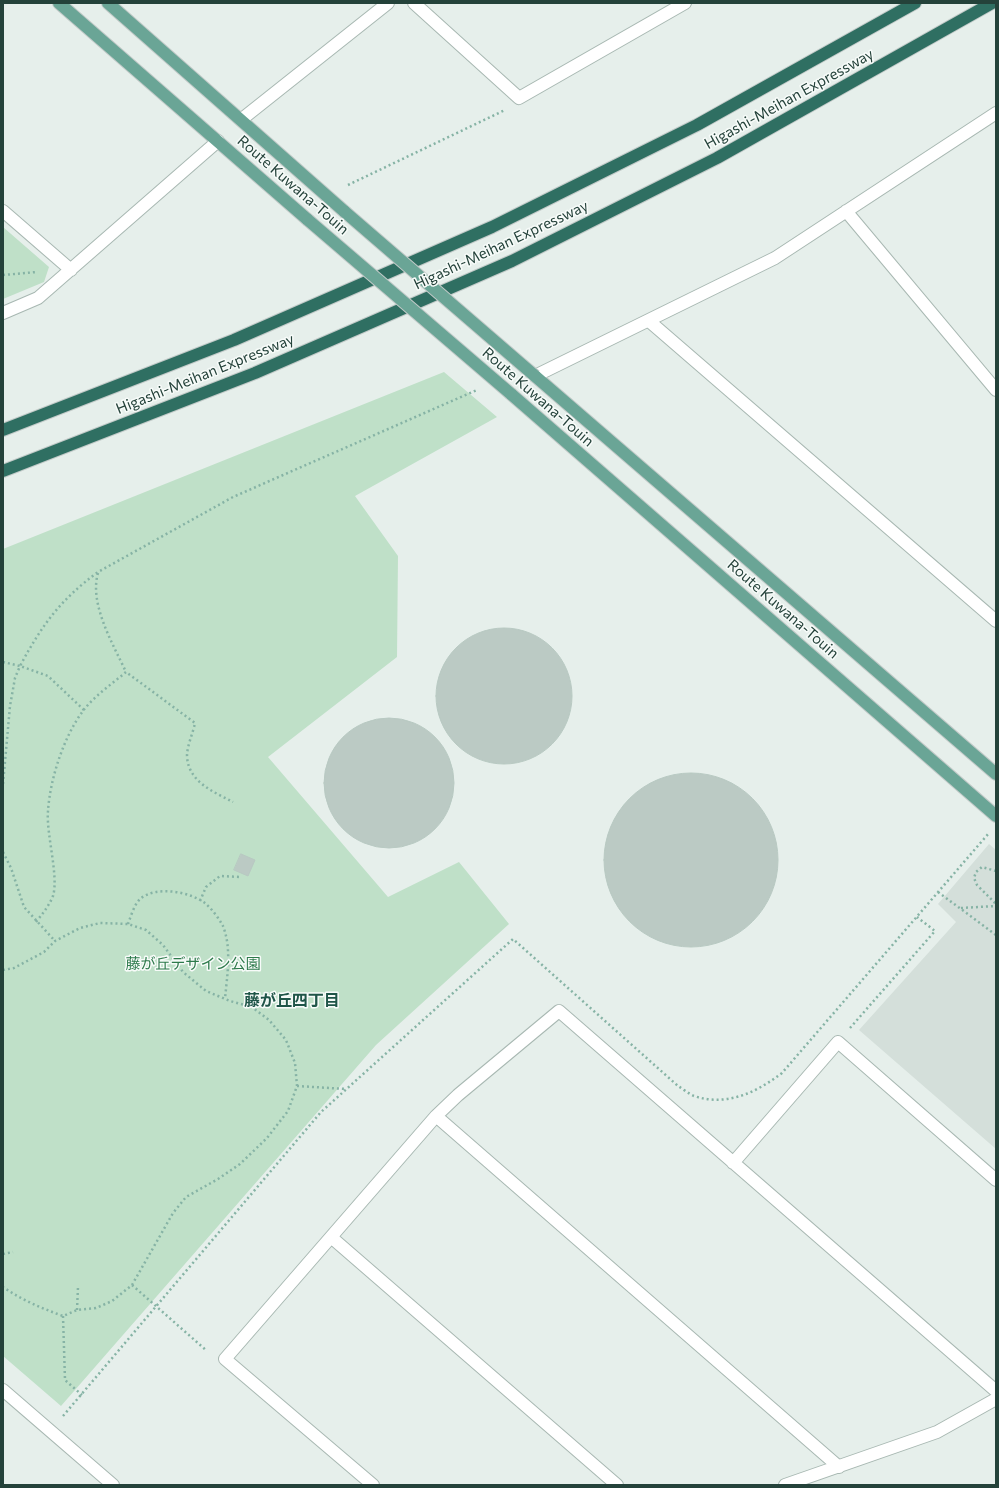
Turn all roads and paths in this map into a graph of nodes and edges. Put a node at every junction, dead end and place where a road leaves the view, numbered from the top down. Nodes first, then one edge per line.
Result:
1 (59, 3) edge
2 (108, 3) edge
3 (388, 3) edge
4 (414, 3) edge
5 (684, 3) edge
6 (914, 3) edge
7 (992, 3) edge
8 (996, 8) edge
9 (519, 98) junction
10 (996, 114) edge
11 (242, 119) junction
12 (218, 141) junction
13 (348, 185) dead end
14 (3, 211) edge
15 (846, 211) junction
16 (71, 270) junction
17 (3, 312) edge
18 (649, 321) junction
19 (535, 376) junction
20 (479, 389) dead end
21 (996, 390) edge
22 (3, 430) edge
23 (3, 471) edge
24 (98, 572) junction
25 (996, 621) edge
26 (3, 662) edge
27 (20, 666) junction
28 (126, 672) junction
29 (84, 710) junction
30 (996, 774) edge
31 (3, 784) edge
32 (233, 802) dead end
33 (996, 816) edge
34 (991, 830) dead end
35 (3, 852) edge
36 (996, 871) edge
37 (241, 877) dead end
38 (938, 892) junction
39 (200, 901) junction
40 (996, 905) edge
41 (960, 908) junction
42 (917, 917) junction
43 (36, 922) junction
44 (128, 924) junction
45 (996, 935) edge
46 (55, 942) junction
47 (3, 970) edge
48 (225, 999) junction
49 (838, 1042) junction
50 (297, 1086) junction
51 (346, 1089) junction
52 (436, 1116) junction
53 (733, 1163) junction
54 (996, 1180) edge
55 (331, 1237) junction
56 (13, 1252) dead end
57 (3, 1254) edge
58 (132, 1285) junction
59 (3, 1287) edge
60 (78, 1287) dead end
61 (157, 1306) junction
62 (77, 1310) junction
63 (63, 1316) junction
64 (225, 1359) junction
65 (3, 1390) edge
66 (996, 1391) edge
67 (82, 1395) junction
68 (996, 1399) edge
69 (63, 1416) dead end
70 (839, 1467) junction
71 (113, 1485) edge
72 (373, 1485) edge
73 (617, 1485) edge
74 (785, 1485) edge

1 - 12 main road, Route Kuwana-Touin
2 - 11 main road, Route Kuwana-Touin
3 - 11 street
4 - 9 street
5 - 9 street
6 - 22 highway, Higashi-Meihan Expressway
7 - 8 street
7 - 23 highway, Higashi-Meihan Expressway
9 - 13 path
10 - 15 street
11 - 19 main road, Route Kuwana-Touin, bridge
12 - 16 street
12 - 33 main road, Route Kuwana-Touin, bridge
14 - 16 street
15 - 18 street
15 - 21 street
16 - 17 street
18 - 19 street
18 - 25 street
19 - 30 main road, Route Kuwana-Touin
20 - 24 path
24 - 27 path
24 - 28 path
26 - 27 path
27 - 29 path
27 - 31 path
28 - 29 path
28 - 32 path
29 - 43 path
34 - 38 path
35 - 43 path
36 - 40 path
37 - 39 path
38 - 41 path
38 - 42 path
39 - 44 path
39 - 48 path
40 - 41 path
41 - 45 path
42 - 49 path
42 - 51 path
43 - 46 path
44 - 46 path
44 - 48 path
46 - 47 path
48 - 50 path
49 - 53 street
49 - 54 street
50 - 51 path
50 - 58 path
51 - 61 path
52 - 53 street
52 - 55 street
52 - 70 street
53 - 66 street
55 - 64 street
55 - 73 street
56 - 57 path
58 - 61 path
58 - 62 path
59 - 63 path
60 - 62 path
61 - 64 path
61 - 67 path
62 - 63 path
63 - 67 path
64 - 72 street
65 - 71 street
67 - 69 path
68 - 70 street
70 - 74 street

